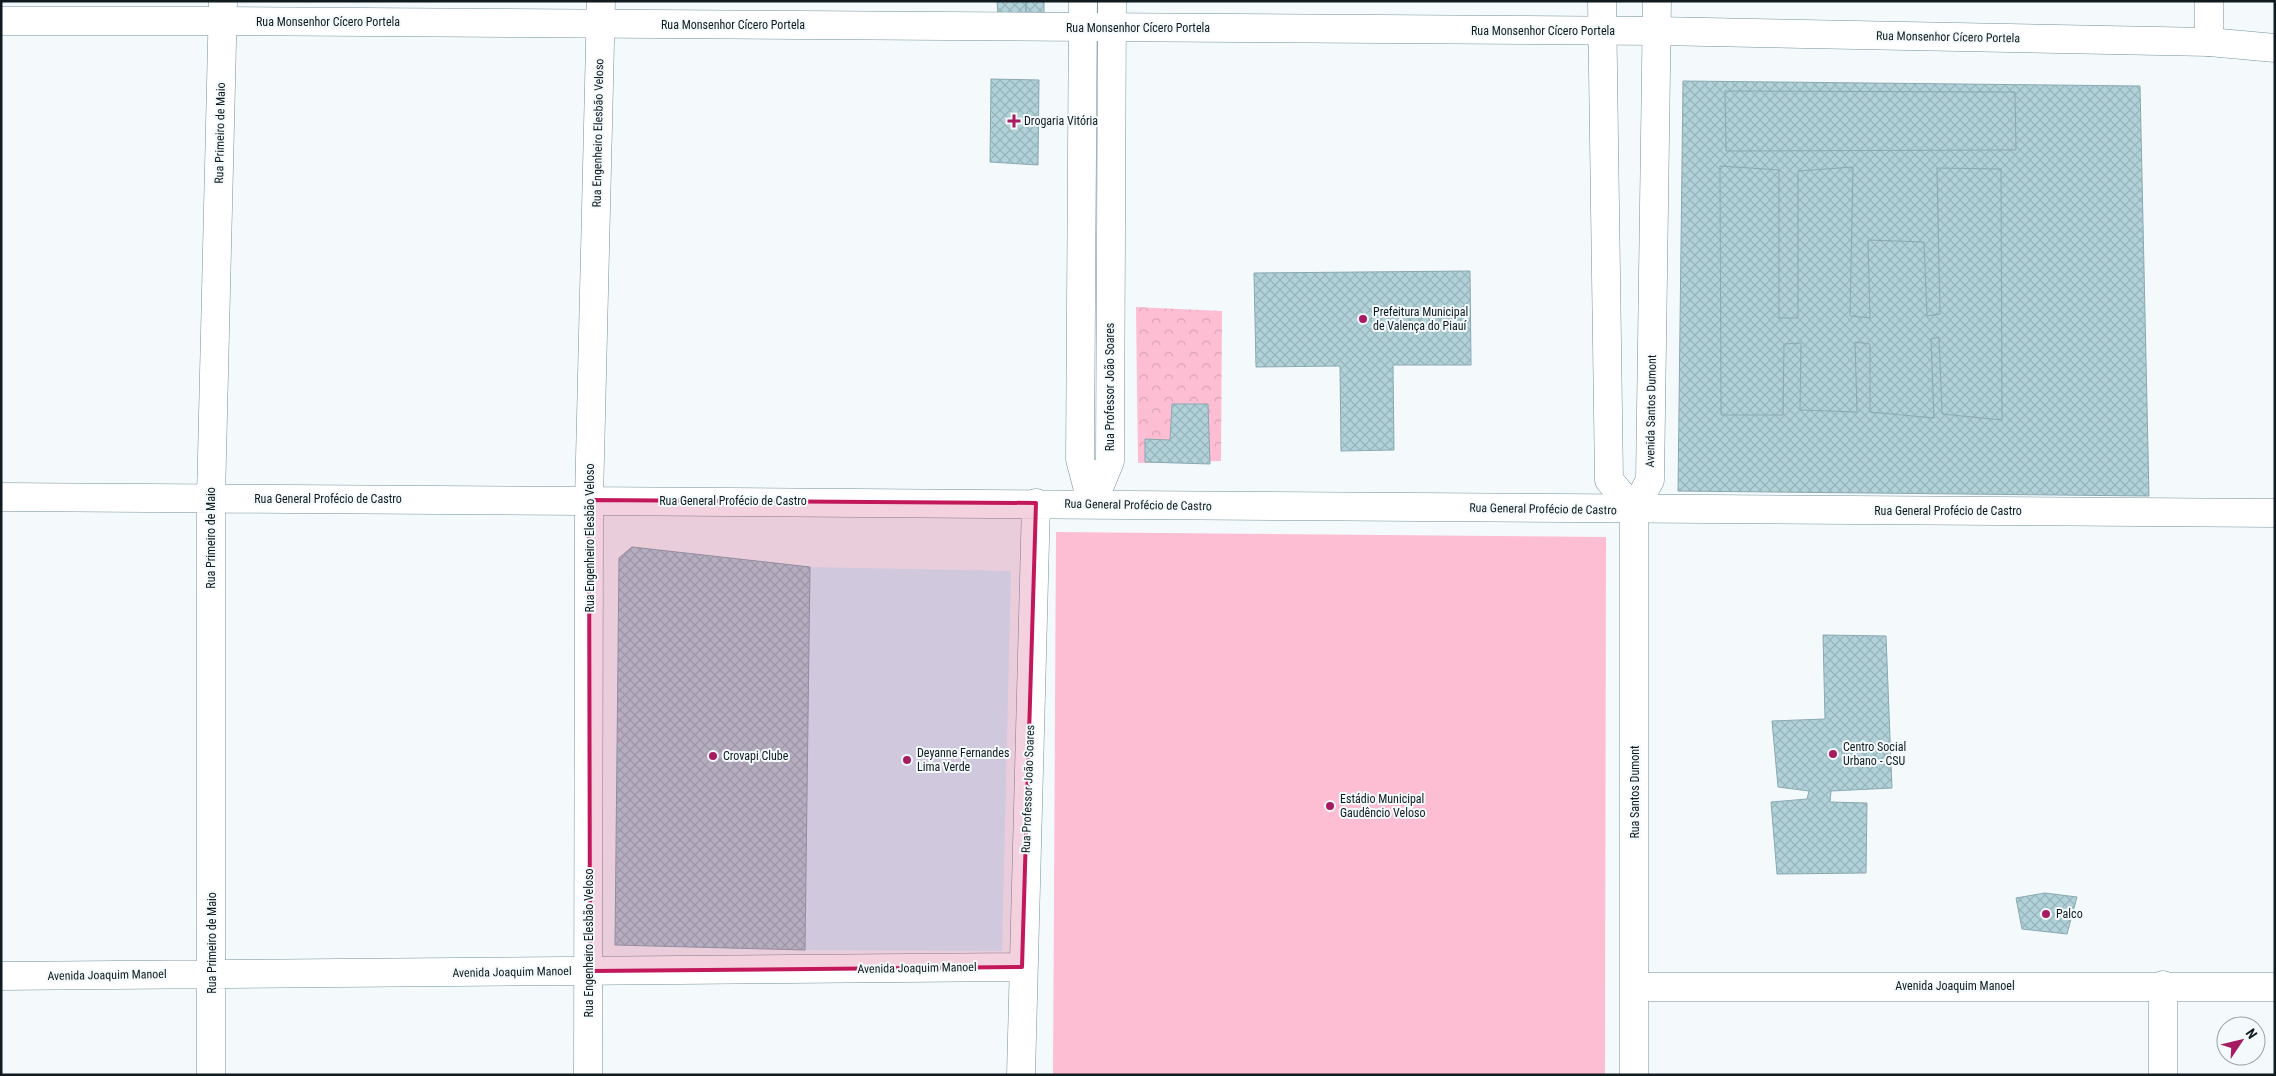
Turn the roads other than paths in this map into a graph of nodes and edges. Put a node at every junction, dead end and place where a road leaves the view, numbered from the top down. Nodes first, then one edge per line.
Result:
1 (1112, 1) edge
2 (1602, 1) edge
3 (1657, 1) edge
4 (2209, 1) edge
5 (223, 11) edge
6 (601, 12) edge
7 (1083, 14) edge
8 (1, 21) edge
9 (1112, 28) junction
10 (1602, 31) junction
11 (1657, 31) junction
12 (2209, 42) junction
13 (2275, 48) edge
14 (1, 497) edge
15 (211, 498) junction
16 (590, 500) junction
17 (1036, 503) junction
18 (1092, 505) junction
19 (1634, 510) junction
20 (2275, 513) edge
21 (1022, 967) junction
22 (590, 971) junction
23 (212, 974) junction
24 (1, 976) edge
25 (2162, 985) junction
26 (1635, 987) junction
27 (2275, 987) edge
28 (211, 1075) edge
29 (588, 1075) edge
30 (1021, 1075) edge
31 (1634, 1075) edge
32 (2163, 1075) edge

1 - 9 street, Rua Professor João Soares
2 - 10 street
3 - 11 street, Avenida Santos Dumont
4 - 12 street
5 - 6 street, Rua Monsenhor Cícero Portela
5 - 8 street, Rua Monsenhor Cícero Portela
5 - 15 street, Rua Primeiro de Maio
6 - 7 street, Rua Monsenhor Cícero Portela
6 - 16 street, Rua Engenheiro Elesbão Veloso
7 - 9 street, Rua Monsenhor Cícero Portela
7 - 18 street
9 - 10 street, Rua Monsenhor Cícero Portela
9 - 18 street, Rua Professor João Soares
10 - 11 street, Rua Monsenhor Cícero Portela
10 - 19 street
11 - 12 street, Rua Monsenhor Cícero Portela
11 - 19 street, Avenida Santos Dumont
12 - 13 street, Rua Monsenhor Cícero Portela
14 - 15 street, Rua General Profécio de Castro
15 - 16 street, Rua General Profécio de Castro
15 - 23 street, Rua Primeiro de Maio
16 - 17 street, Rua General Profécio de Castro
16 - 22 street, Rua Engenheiro Elesbão Veloso
17 - 18 street, Rua General Profécio de Castro
17 - 21 street, Rua Professor João Soares
18 - 19 street, Rua General Profécio de Castro
19 - 20 street, Rua General Profécio de Castro
19 - 26 street, Rua Santos Dumont
21 - 22 street, Avenida Joaquim Manoel
21 - 30 street, Rua Professor João Soares
22 - 23 street, Avenida Joaquim Manoel
22 - 29 street, Rua Engenheiro Elesbão Veloso
23 - 24 street, Avenida Joaquim Manoel
23 - 28 street, Rua Primeiro de Maio
25 - 26 street, Avenida Joaquim Manoel
25 - 27 street, Avenida Joaquim Manoel
25 - 32 street
26 - 31 street, Rua Santos Dumont

